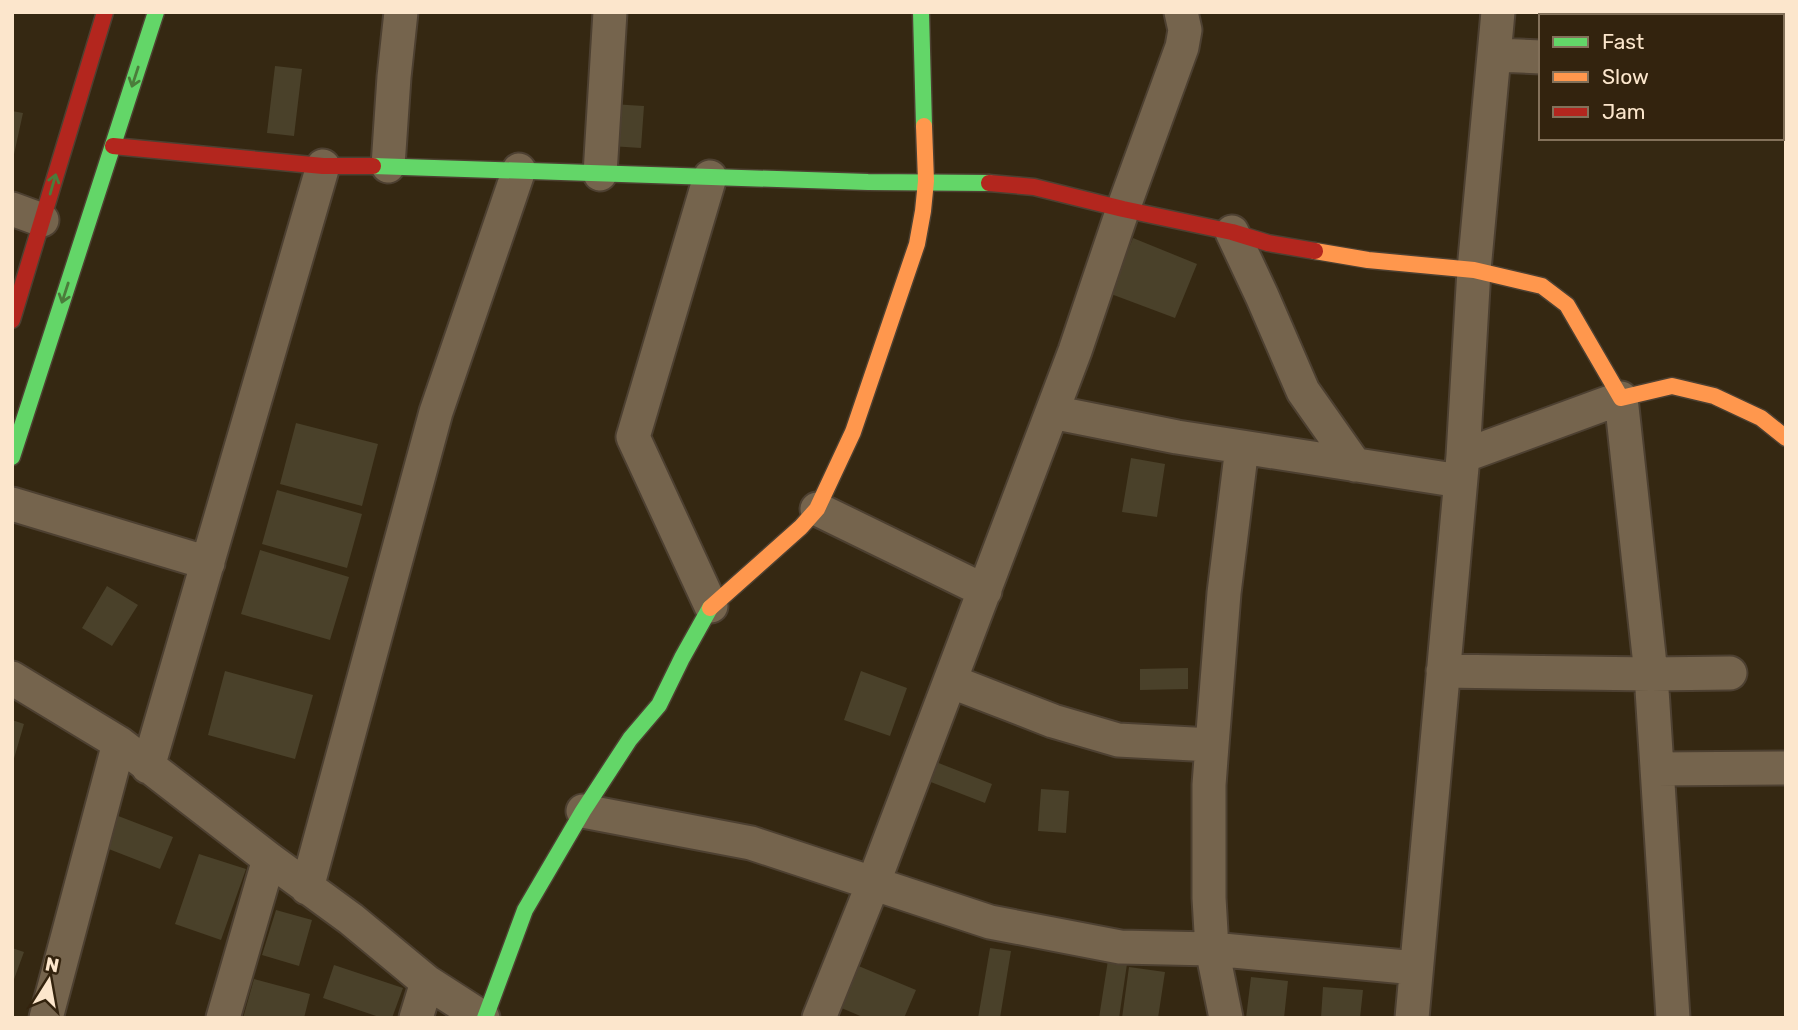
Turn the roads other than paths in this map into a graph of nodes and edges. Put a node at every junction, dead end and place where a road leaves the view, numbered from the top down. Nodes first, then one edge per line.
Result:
1 (105, 12) edge
2 (156, 12) edge
3 (401, 12) edge
4 (610, 12) edge
5 (920, 12) edge
6 (1181, 12) edge
7 (1498, 12) edge
8 (1495, 55) junction
9 (1539, 57) edge
10 (113, 145) junction
11 (323, 166) junction
12 (388, 166) junction
13 (519, 170) junction
14 (600, 174) junction
15 (710, 177) junction
16 (926, 181) junction
17 (1123, 209) junction
18 (27, 214) edge
19 (1232, 232) junction
20 (1474, 270) junction
21 (12, 320) edge
22 (1621, 398) junction
23 (1052, 412) junction
24 (1786, 438) edge
25 (1242, 447) junction
26 (12, 457) edge
27 (1356, 465) junction
28 (1461, 468) junction
29 (12, 504) edge
30 (817, 509) junction
31 (208, 563) junction
32 (985, 591) junction
33 (711, 606) junction
34 (1443, 671) junction
35 (1730, 673) dead end
36 (1651, 674) junction
37 (12, 678) edge
38 (950, 681) junction
39 (119, 743) junction
40 (1212, 745) junction
41 (148, 767) junction
42 (1786, 768) edge
43 (1657, 769) junction
44 (583, 811) junction
45 (269, 859) junction
46 (873, 884) junction
47 (307, 888) junction
48 (1212, 949) junction
49 (1416, 968) junction
50 (427, 982) junction
51 (46, 1018) edge
52 (223, 1018) edge
53 (416, 1018) edge
54 (484, 1018) edge
55 (819, 1018) edge
56 (1226, 1018) edge
57 (1412, 1018) edge
58 (1673, 1018) edge

18 -> 1 street
2 -> 10 street
3 - 12 street
4 - 14 street
5 - 16 street
6 - 17 street
7 - 8 street
8 - 9 street
8 - 20 street
10 - 11 street
10 -> 26 street
11 - 12 street
11 - 31 street
12 - 13 street
13 - 14 street
13 - 47 street
14 - 15 street
15 - 16 street
15 - 33 street
16 - 17 street
16 - 30 street
17 - 19 street
17 - 23 street
18 - 21 street
19 - 20 street
19 - 27 street
20 - 22 street
20 - 28 street
22 - 24 street
22 - 28 street
22 - 36 street
23 - 25 street
23 - 32 street
25 - 27 street
25 - 40 street
27 - 28 street
28 - 34 street
29 - 31 street
30 - 32 street
30 - 33 street
31 - 41 street
32 - 38 street
33 - 44 street
34 - 36 street
34 - 49 street
35 - 36 street
36 - 43 street
37 - 39 street
38 - 40 street
38 - 46 street
39 - 41 street
39 - 51 street
40 - 48 street
41 - 45 street
42 - 43 street
43 - 58 street
44 - 46 street
44 - 54 street
45 - 47 street
45 - 52 street
46 - 48 street
46 - 55 street
47 - 50 street
48 - 49 street
48 - 56 street
49 - 57 street
50 - 53 street
50 - 54 street

